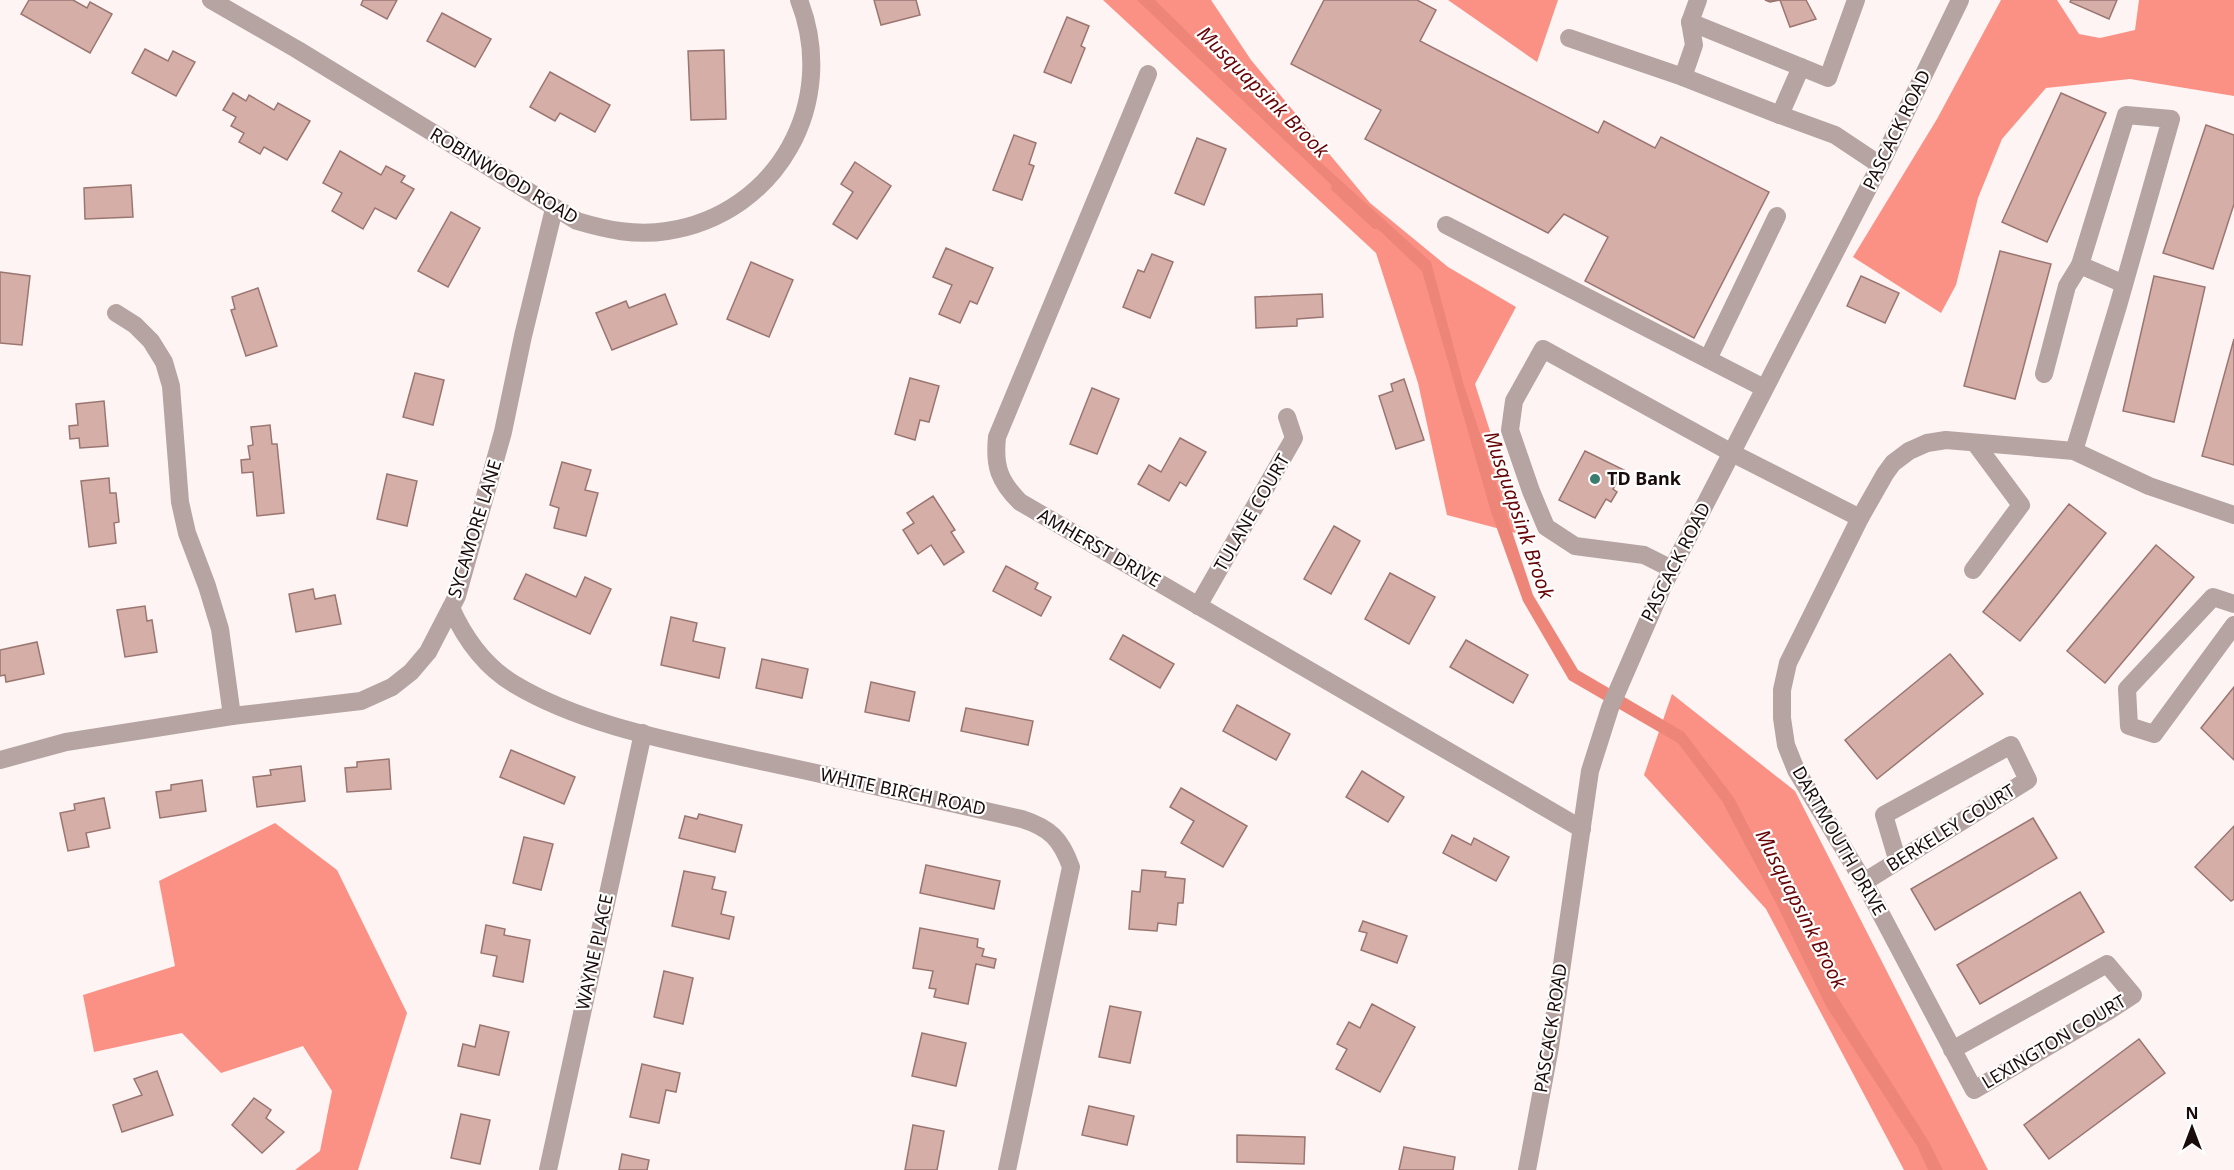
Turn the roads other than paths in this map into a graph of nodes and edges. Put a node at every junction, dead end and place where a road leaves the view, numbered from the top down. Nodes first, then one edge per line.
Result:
1 (212, 0) edge
2 (799, 0) edge
3 (1698, 0) edge
4 (1856, 0) edge
5 (1960, 0) edge
6 (1690, 22) junction
7 (1569, 38) dead end
8 (1801, 67) junction
9 (1148, 74) dead end
10 (1683, 77) junction
11 (1780, 115) junction
12 (1880, 165) junction
13 (554, 209) junction
14 (1777, 216) dead end
15 (1446, 225) dead end
16 (2080, 265) junction
17 (2124, 284) junction
18 (116, 313) dead end
19 (1708, 359) junction
20 (2044, 374) dead end
21 (1764, 388) junction
22 (1287, 417) dead end
23 (1975, 442) junction
24 (2074, 451) junction
25 (1732, 453) junction
26 (2234, 515) edge
27 (1860, 518) junction
28 (1672, 569) junction
29 (1973, 570) dead end
30 (2234, 604) edge
31 (1198, 606) junction
32 (451, 608) junction
33 (2234, 625) edge
34 (232, 716) junction
35 (643, 733) junction
36 (0, 760) edge
37 (1582, 829) junction
38 (1897, 859) dead end
39 (1864, 882) junction
40 (1952, 1050) junction
41 (1974, 1090) joint
42 (548, 1170) edge
43 (1007, 1170) edge
44 (1527, 1170) edge

1 - 13 street, ROBINWOOD ROAD
2 - 13 street, ROBINWOOD ROAD
3 - 6 street
4 - 8 street
5 - 12 street, PASCACK ROAD
6 - 8 street
6 - 10 street
7 - 10 street
8 - 11 street
9 - 31 street, AMHERST DRIVE
10 - 11 street
11 - 12 street
12 - 21 street, PASCACK ROAD
13 - 32 street, SYCAMORE LANE
14 - 19 street
15 - 19 street
16 - 17 street
16 - 17 street
16 - 20 street
17 - 24 street
18 - 34 street
19 - 21 street
21 - 25 street, PASCACK ROAD
22 - 31 street, TULANE COURT
23 - 24 street, DARTMOUTH DRIVE
23 - 27 street, DARTMOUTH DRIVE
23 - 29 street
24 - 26 street, DARTMOUTH DRIVE
25 - 27 street
25 - 28 street, PASCACK ROAD
25 - 28 street
27 - 39 street, DARTMOUTH DRIVE
28 - 37 street, PASCACK ROAD
30 - 33 street
31 - 37 street, AMHERST DRIVE
32 - 34 street, SYCAMORE LANE
32 - 35 street, WHITE BIRCH ROAD
34 - 36 street, SYCAMORE LANE
35 - 42 street, WAYNE PLACE
35 - 43 street, WHITE BIRCH ROAD
37 - 44 street, PASCACK ROAD
38 - 39 street, BERKELEY COURT
39 - 40 street, DARTMOUTH DRIVE
40 - 41 street, DARTMOUTH DRIVE
40 - 41 street, LEXINGTON COURT

